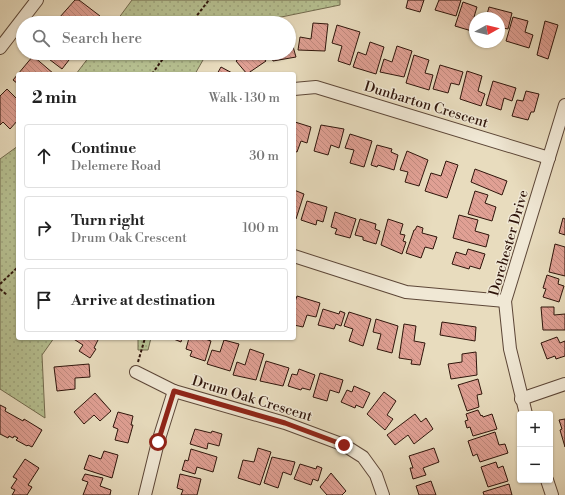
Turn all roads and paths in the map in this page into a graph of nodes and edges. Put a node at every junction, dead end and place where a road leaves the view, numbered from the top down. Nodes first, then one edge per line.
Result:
1 (37, 0) edge
2 (208, 0) edge
3 (25, 16) edge
4 (196, 16) edge
5 (16, 27) edge
6 (0, 48) edge
7 (163, 60) edge
8 (154, 72) edge
9 (296, 89) edge
10 (565, 105) edge
11 (549, 158) junction
12 (296, 257) edge
13 (16, 269) edge
14 (0, 284) edge
15 (0, 289) edge
16 (7, 295) dead end
17 (505, 301) junction
18 (144, 340) edge
19 (136, 372) joint
20 (565, 384) edge
21 (174, 391) junction
22 (521, 399) junction
23 (525, 411) edge
24 (548, 483) edge
25 (145, 495) edge
26 (382, 495) edge
27 (552, 495) edge

1 - 3 street
2 - 4 path
5 - 6 street
7 - 8 path
9 - 11 street, Dunbarton Crescent
10 - 11 street, Dorchester Drive
11 - 17 street, Dorchester Drive
12 - 17 street
13 - 14 path
15 - 16 path
17 - 22 street, Dorchester Drive
18 - 19 path
19 - 21 street, Drum Oak Crescent
20 - 22 street
21 - 25 street
21 - 26 street, Drum Oak Crescent
22 - 23 street, Dorchester Drive
24 - 27 street

